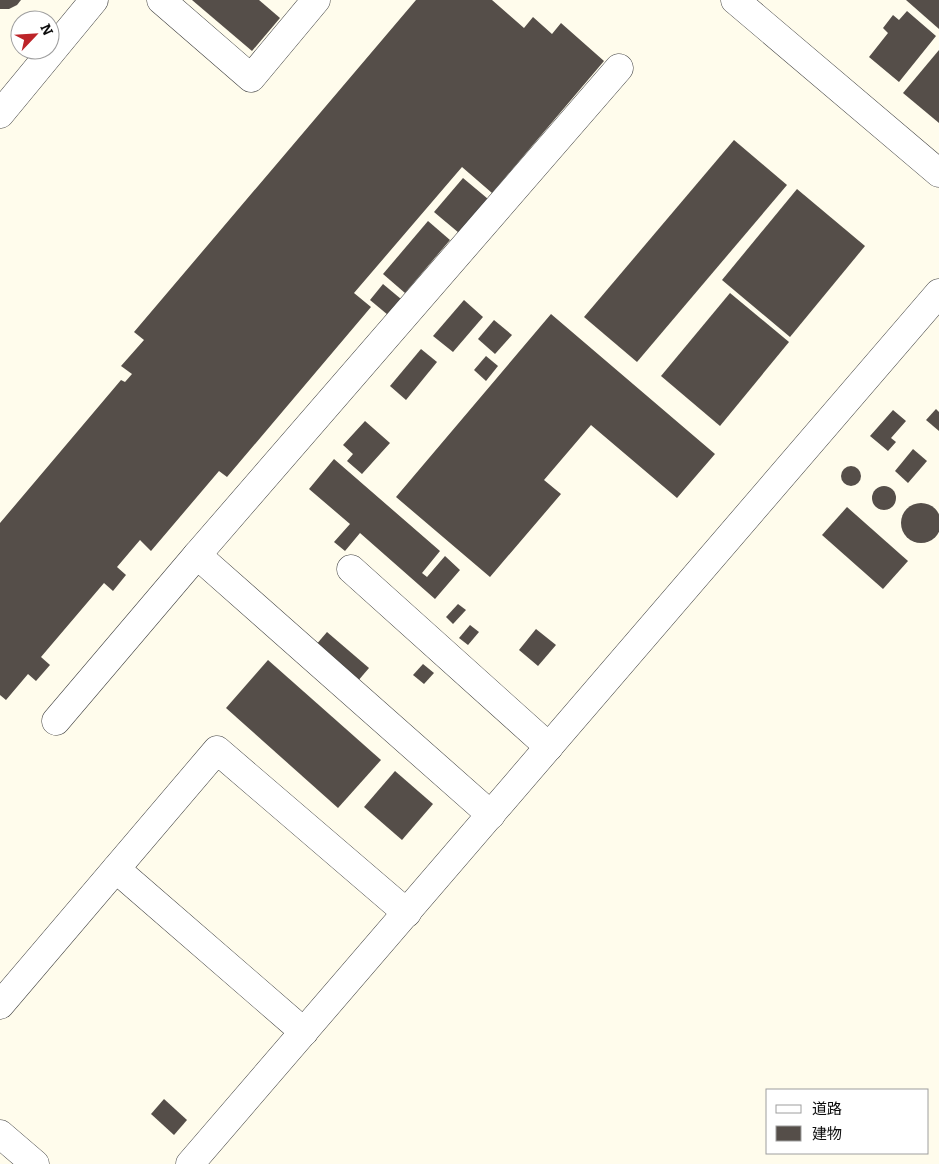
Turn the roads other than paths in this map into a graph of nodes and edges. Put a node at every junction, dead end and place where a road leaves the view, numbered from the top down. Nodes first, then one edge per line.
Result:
1 (94, 0) edge
2 (161, 0) edge
3 (316, 0) edge
4 (735, 0) edge
5 (619, 68) dead end
6 (0, 114) edge
7 (939, 173) edge
8 (939, 293) edge
9 (197, 555) junction
10 (351, 569) dead end
11 (56, 721) dead end
12 (549, 747) junction
13 (491, 815) junction
14 (116, 870) junction
15 (407, 913) junction
16 (0, 1005) edge
17 (304, 1032) junction
18 (0, 1134) edge
19 (35, 1164) edge
20 (190, 1164) edge

1 - 6 street
2 - 3 street
4 - 7 street
5 - 9 street
8 - 12 street
9 - 11 street
9 - 13 street
10 - 12 street
12 - 13 street
13 - 15 street
14 - 15 street
14 - 16 street
14 - 17 street
15 - 17 street
17 - 20 street
18 - 19 street

